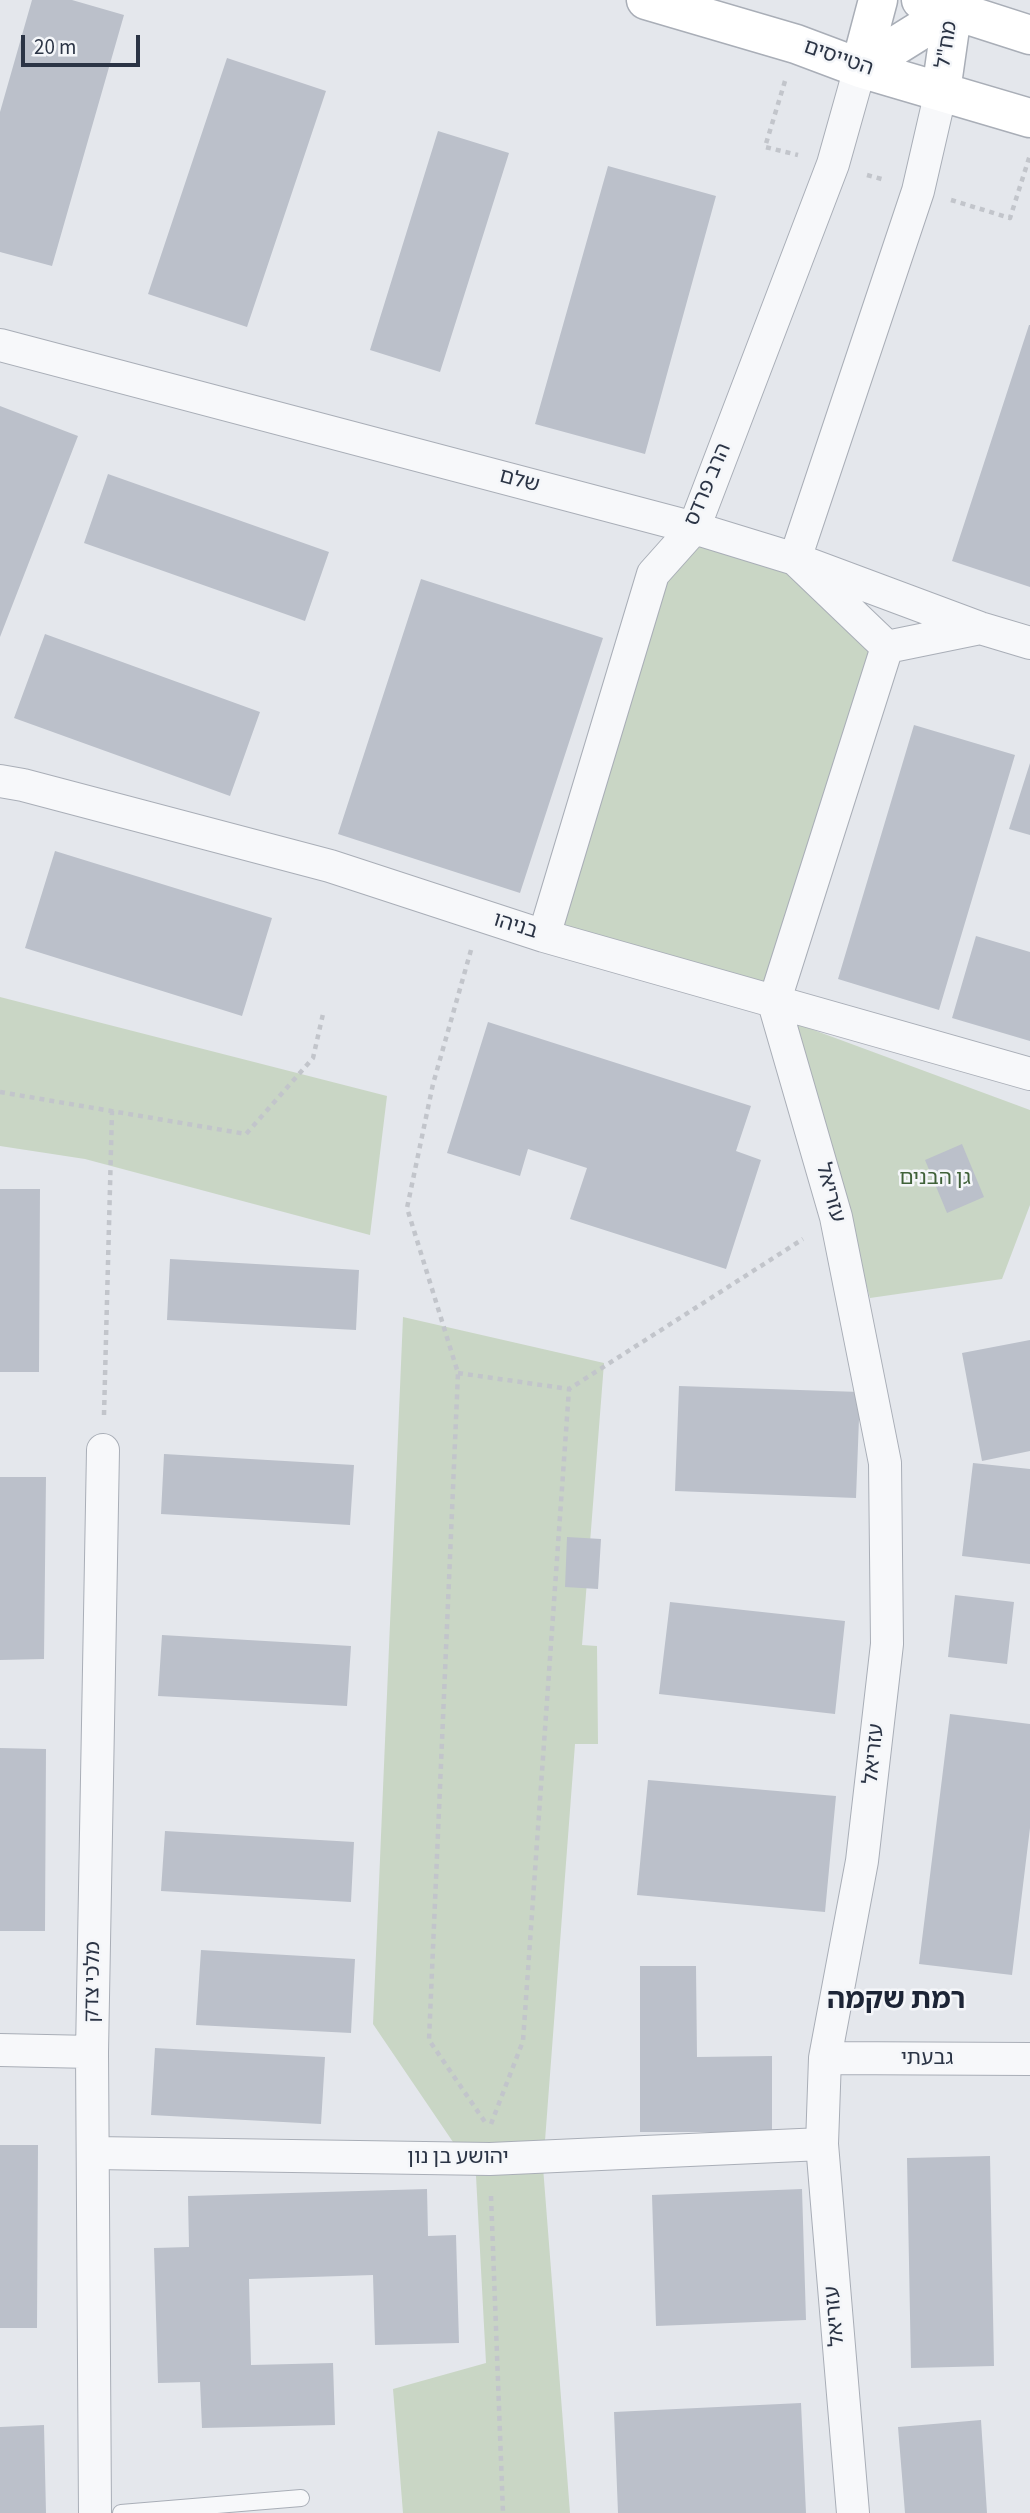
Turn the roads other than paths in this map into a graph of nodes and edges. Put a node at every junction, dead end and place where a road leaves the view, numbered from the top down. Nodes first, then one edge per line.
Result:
1 (646, 0) edge
2 (878, 0) edge
3 (943, 3) edge
4 (1030, 35) edge
5 (860, 68) junction
6 (941, 91) junction
7 (1030, 118) edge
8 (0, 345) edge
9 (694, 528) junction
10 (795, 559) junction
11 (980, 628) junction
12 (1030, 643) edge
13 (887, 647) junction
14 (0, 782) edge
15 (544, 936) junction
16 (774, 1003) junction
17 (1030, 1074) edge
18 (103, 1450) road end
19 (0, 2050) edge
20 (92, 2052) junction
21 (825, 2058) junction
22 (1030, 2059) edge
23 (822, 2144) junction
24 (94, 2153) junction
25 (301, 2498) dead end
26 (95, 2513) edge
27 (121, 2513) edge
28 (853, 2513) edge

1 - 5 main road, הטייסים
2 - 5 main road
3 - 4 main road
3 - 5 main road
3 - 6 main road, מח"ל
5 - 6 main road, הטייסים
5 - 9 street, הרב פרדס
6 - 7 main road, הטייסים
6 - 10 street
8 - 9 street, שלם
9 - 10 street, שלם
9 - 15 street, הרב פרדס
10 - 11 street, שלם
10 - 13 street
11 - 12 street, שלם
11 - 13 street
13 - 16 street
14 - 15 street, בניהו
15 - 16 street, בניהו
16 - 17 street, בניהו
16 - 21 street, עזריאל
18 - 20 street, מלכי צדק
19 - 20 street
20 - 24 street, מלכי צדק
21 - 22 street, גבעתי
21 - 23 street, עזריאל
23 - 24 street, יהושע בן נון
23 - 28 street, עזריאל
24 - 26 street, מלכי צדק
25 - 27 lane

